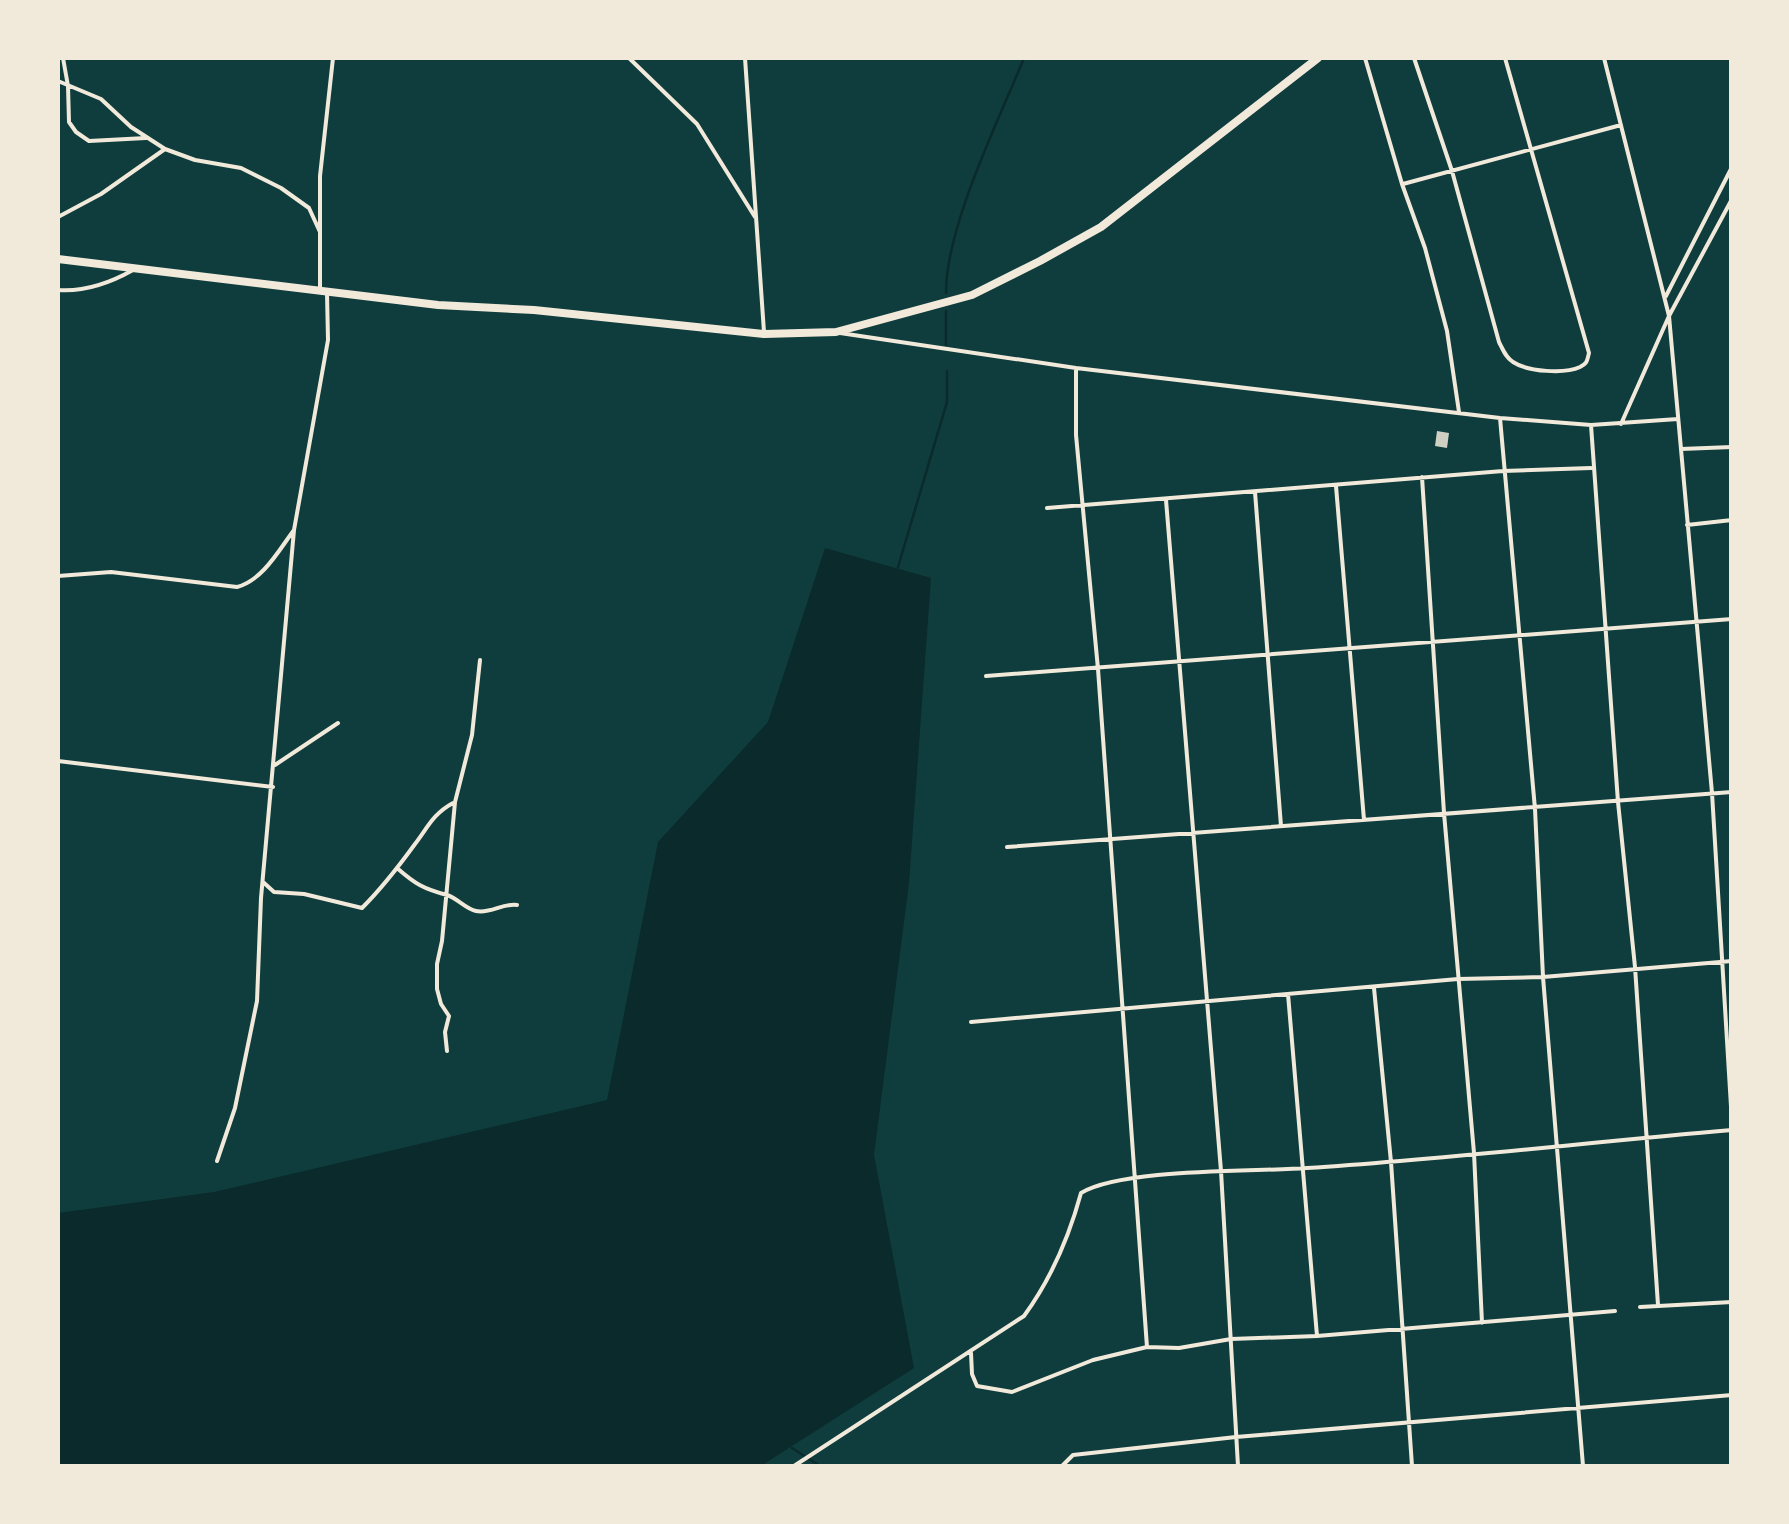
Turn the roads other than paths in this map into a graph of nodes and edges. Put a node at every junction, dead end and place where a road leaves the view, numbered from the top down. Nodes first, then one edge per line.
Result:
1 (63, 58) edge
2 (333, 58) edge
3 (629, 58) edge
4 (745, 58) edge
5 (1318, 58) edge
6 (1365, 58) edge
7 (1414, 58) edge
8 (1505, 58) edge
9 (1604, 58) edge
10 (58, 80) edge
11 (68, 86) junction
12 (1621, 125) junction
13 (148, 138) junction
14 (165, 148) junction
15 (1529, 151) junction
16 (1732, 167) edge
17 (1452, 171) junction
18 (1402, 184) junction
19 (1732, 199) edge
20 (755, 216) junction
21 (58, 217) edge
22 (320, 232) junction
23 (58, 259) edge
24 (138, 267) junction
25 (58, 290) edge
26 (324, 292) junction
27 (1666, 296) junction
28 (1669, 316) junction
29 (836, 332) junction
30 (764, 334) junction
31 (1076, 368) junction
32 (1459, 412) junction
33 (1500, 418) junction
34 (1678, 419) junction
35 (1591, 425) junction
36 (1620, 426) junction
37 (1732, 446) edge
38 (1681, 449) junction
39 (1592, 468) junction
40 (1503, 471) junction
41 (1422, 477) junction
42 (1336, 486) junction
43 (1255, 492) junction
44 (1166, 500) junction
45 (1081, 504) junction
46 (1047, 508) dead end
47 (1732, 520) edge
48 (1687, 525) junction
49 (294, 530) junction
50 (58, 576) edge
51 (1732, 619) edge
52 (1696, 622) junction
53 (1606, 629) junction
54 (1521, 636) junction
55 (1434, 643) junction
56 (1351, 650) junction
57 (1268, 656) junction
58 (480, 660) dead end
59 (1178, 662) junction
60 (1098, 669) junction
61 (986, 676) dead end
62 (338, 723) dead end
63 (58, 760) edge
64 (272, 766) junction
65 (273, 787) junction
66 (1732, 792) edge
67 (1712, 793) junction
68 (455, 802) junction
69 (1618, 802) junction
70 (1535, 809) junction
71 (1444, 814) junction
72 (1364, 820) junction
73 (1281, 826) junction
74 (1192, 832) junction
75 (1109, 839) junction
76 (1007, 846) dead end
77 (396, 868) junction
78 (263, 882) junction
79 (446, 895) junction
80 (517, 905) dead end
81 (1732, 961) edge
82 (1720, 962) junction
83 (1635, 967) junction
84 (1543, 977) junction
85 (1458, 979) junction
86 (1374, 986) junction
87 (1288, 994) junction
88 (1209, 1003) junction
89 (1122, 1008) junction
90 (971, 1022) dead end
91 (447, 1051) dead end
92 (1732, 1123) edge
93 (1732, 1130) edge
94 (1645, 1137) junction
95 (1559, 1144) junction
96 (1474, 1153) junction
97 (216, 1161) dead end
98 (1391, 1162) junction
99 (1303, 1168) junction
100 (1222, 1171) junction
101 (1132, 1180) junction
102 (1732, 1302) edge
103 (1658, 1305) junction
104 (1640, 1308) dead end
105 (1615, 1311) dead end
106 (1572, 1316) junction
107 (1482, 1323) junction
108 (1404, 1329) junction
109 (1317, 1336) junction
110 (1231, 1339) junction
111 (1147, 1347) junction
112 (971, 1353) junction
113 (1732, 1395) edge
114 (1579, 1408) junction
115 (1408, 1422) junction
116 (1236, 1437) junction
117 (794, 1466) edge
118 (1062, 1466) edge
119 (1238, 1466) edge
120 (1412, 1466) edge
121 (1583, 1466) edge

1 - 11 street
2 - 22 street
3 - 20 street
4 - 20 street
5 - 29 highway
6 - 18 street
7 - 17 street
8 - 15 street
9 - 12 street
10 - 11 street
11 - 13 street
11 - 13 street
12 - 15 street
12 - 27 street
13 - 14 street
14 - 21 street
14 - 22 street
15 - 17 street
15 - 17 street
16 - 27 street
17 - 18 street
18 - 32 street
19 - 28 street
20 - 30 street
22 - 26 street
23 - 24 highway
24 - 25 street
24 - 26 highway
26 - 30 highway
26 - 49 street
27 - 28 street
28 - 34 street
28 - 36 street
29 - 30 highway
29 - 31 street
31 - 32 street
31 - 45 street
32 - 33 street
33 - 35 street
33 - 40 street
34 - 36 street
34 - 38 street
35 - 36 street
35 - 39 street
37 - 38 street
38 - 48 street
39 - 40 street
39 - 53 street
40 - 41 street
40 - 54 street
41 - 42 street
41 - 55 street
42 - 43 street
42 - 56 street
43 - 44 street
43 - 57 street
44 - 45 street
44 - 59 street
45 - 46 street
45 - 60 street
47 - 48 street
48 - 52 street
49 - 50 street
49 - 64 street
51 - 52 street
52 - 53 street
52 - 67 street
53 - 54 street
53 - 69 street
54 - 55 street
54 - 70 street
55 - 56 street
55 - 71 street
56 - 57 street
56 - 72 street
57 - 59 street
57 - 73 street
58 - 68 street
59 - 60 street
59 - 74 street
60 - 61 street
60 - 75 street
62 - 64 street
63 - 65 street
64 - 65 street
65 - 78 street
66 - 67 street
67 - 69 street
67 - 82 street
68 - 77 street
68 - 79 street
69 - 70 street
69 - 83 street
70 - 71 street
70 - 84 street
71 - 72 street
71 - 85 street
72 - 73 street
73 - 74 street
74 - 75 street
74 - 88 street
75 - 76 street
75 - 89 street
77 - 78 street
77 - 79 street
78 - 97 street
79 - 80 street
79 - 91 street
81 - 82 street
82 - 83 street
82 - 92 street
83 - 84 street
83 - 94 street
84 - 85 street
84 - 95 street
85 - 86 street
85 - 96 street
86 - 87 street
86 - 98 street
87 - 88 street
87 - 99 street
88 - 89 street
88 - 100 street
89 - 90 street
89 - 101 street
93 - 94 street
94 - 95 street
94 - 103 street
95 - 96 street
95 - 106 street
96 - 98 street
96 - 107 street
98 - 99 street
98 - 108 street
99 - 100 street
99 - 109 street
100 - 101 street
100 - 110 street
101 - 111 street
101 - 112 street
102 - 103 street
103 - 104 street
105 - 106 street
106 - 107 street
106 - 114 street
107 - 108 street
108 - 109 street
108 - 115 street
109 - 110 street
110 - 111 street
110 - 116 street
111 - 112 street
112 - 117 street
113 - 114 street
114 - 115 street
114 - 121 street
115 - 116 street
115 - 120 street
116 - 118 street
116 - 119 street

